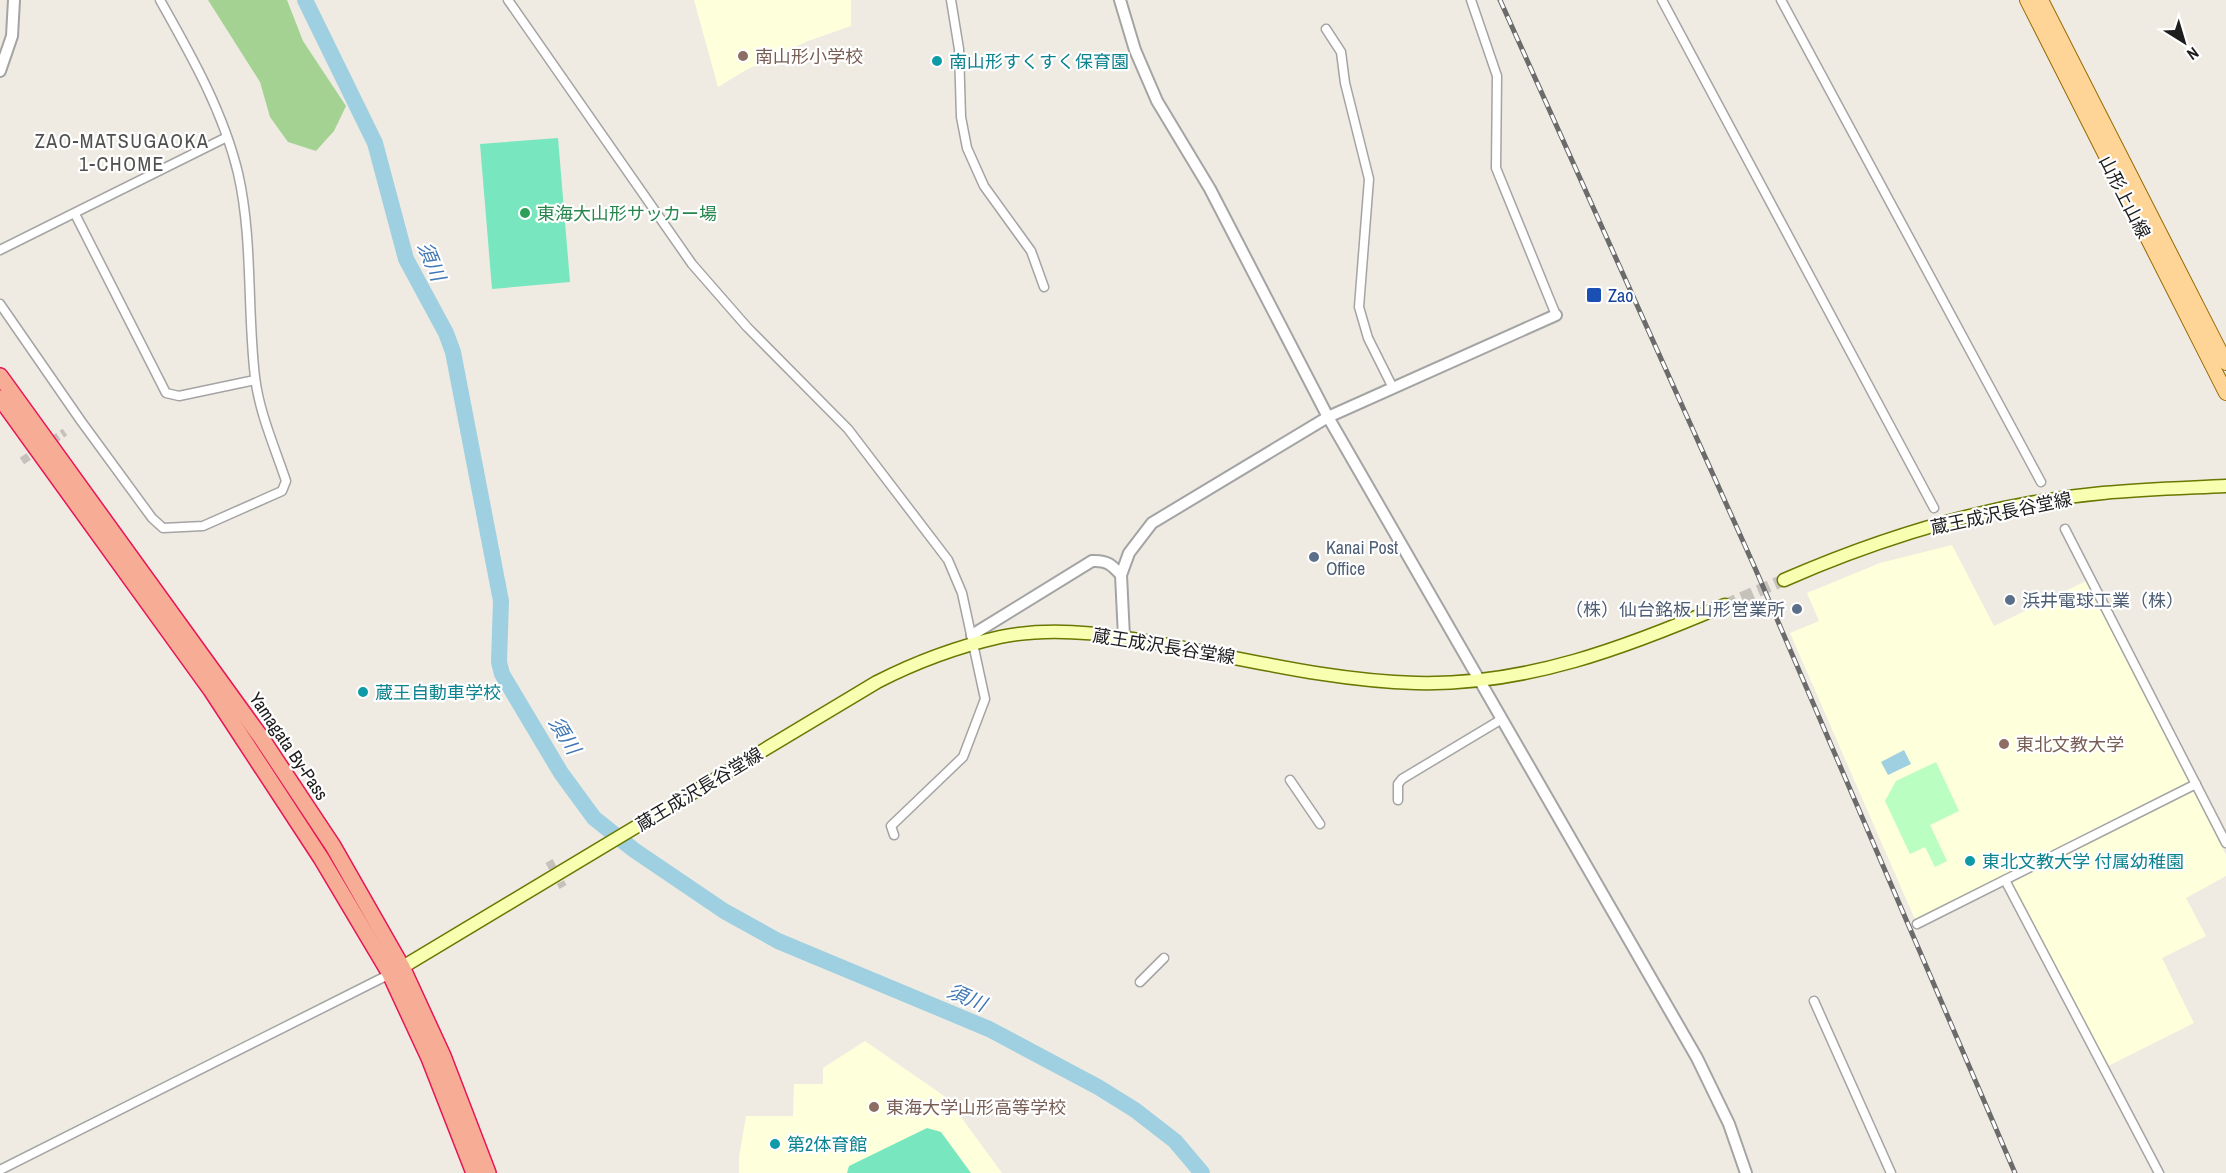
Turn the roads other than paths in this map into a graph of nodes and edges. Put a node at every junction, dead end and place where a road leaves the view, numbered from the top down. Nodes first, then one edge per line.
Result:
1 (14, 0) edge
2 (160, 0) edge
3 (508, 0) edge
4 (951, 0) edge
5 (1120, 0) edge
6 (1471, 0) edge
7 (1662, 0) edge
8 (1781, 0) edge
9 (2027, 0) edge
10 (2041, 0) edge
11 (1326, 29) dead end
12 (0, 70) edge
13 (227, 137) junction
14 (75, 214) junction
15 (0, 250) edge
16 (1044, 286) dead end
17 (0, 304) edge
18 (1556, 315) joint
19 (2226, 363) edge
20 (0, 376) edge
21 (255, 380) junction
22 (1393, 388) junction
23 (2226, 393) edge
24 (0, 398) edge
25 (1328, 417) junction
26 (2041, 482) dead end
27 (2226, 486) edge
28 (1934, 508) dead end
29 (2065, 529) dead end
30 (1121, 575) junction
31 (1784, 579) tunnel mouth
32 (1725, 605) tunnel mouth
33 (1124, 637) junction
34 (973, 640) junction
35 (1481, 680) junction
36 (1502, 719) junction
37 (1290, 780) dead end
38 (2196, 784) junction
39 (1398, 800) dead end
40 (1320, 824) dead end
41 (894, 835) dead end
42 (2226, 843) edge
43 (2005, 880) junction
44 (1917, 924) dead end
45 (1164, 958) dead end
46 (396, 971) junction
47 (1140, 982) dead end
48 (1814, 1001) dead end
49 (0, 1170) edge
50 (474, 1173) edge
51 (488, 1173) edge
52 (1746, 1173) edge
53 (1891, 1173) edge
54 (2159, 1173) edge

1 - 12 street
2 - 13 street
3 - 34 street
4 - 16 street
5 - 25 street
6 - 18 street
7 - 28 street
8 - 26 street
9 - 23 main road, 山形上山線
10 - 19 main road, 山形上山線
11 - 22 street
13 - 14 street
13 - 21 street
14 - 15 street
14 - 21 street
17 - 21 street
18 - 22 street
20 - 46 highway, Yamagata By-Pass
22 - 25 street
24 - 46 highway, Yamagata By-Pass
25 - 30 street
25 - 35 street
27 - 31 main road, 蔵王成沢長谷堂線
29 - 38 street
30 - 33 street
30 - 34 street
32 - 35 main road, 蔵王成沢長谷堂線
33 - 34 main road, 蔵王成沢長谷堂線
33 - 35 main road, 蔵王成沢長谷堂線
34 - 41 street
34 - 46 main road, 蔵王成沢長谷堂線
35 - 36 street
36 - 39 street
36 - 52 street
37 - 40 street
38 - 42 street
38 - 43 street
43 - 44 street
43 - 54 street
45 - 47 street
46 - 49 street
46 - 50 highway, Yamagata By-Pass
46 - 51 highway, Yamagata By-Pass
48 - 53 street

